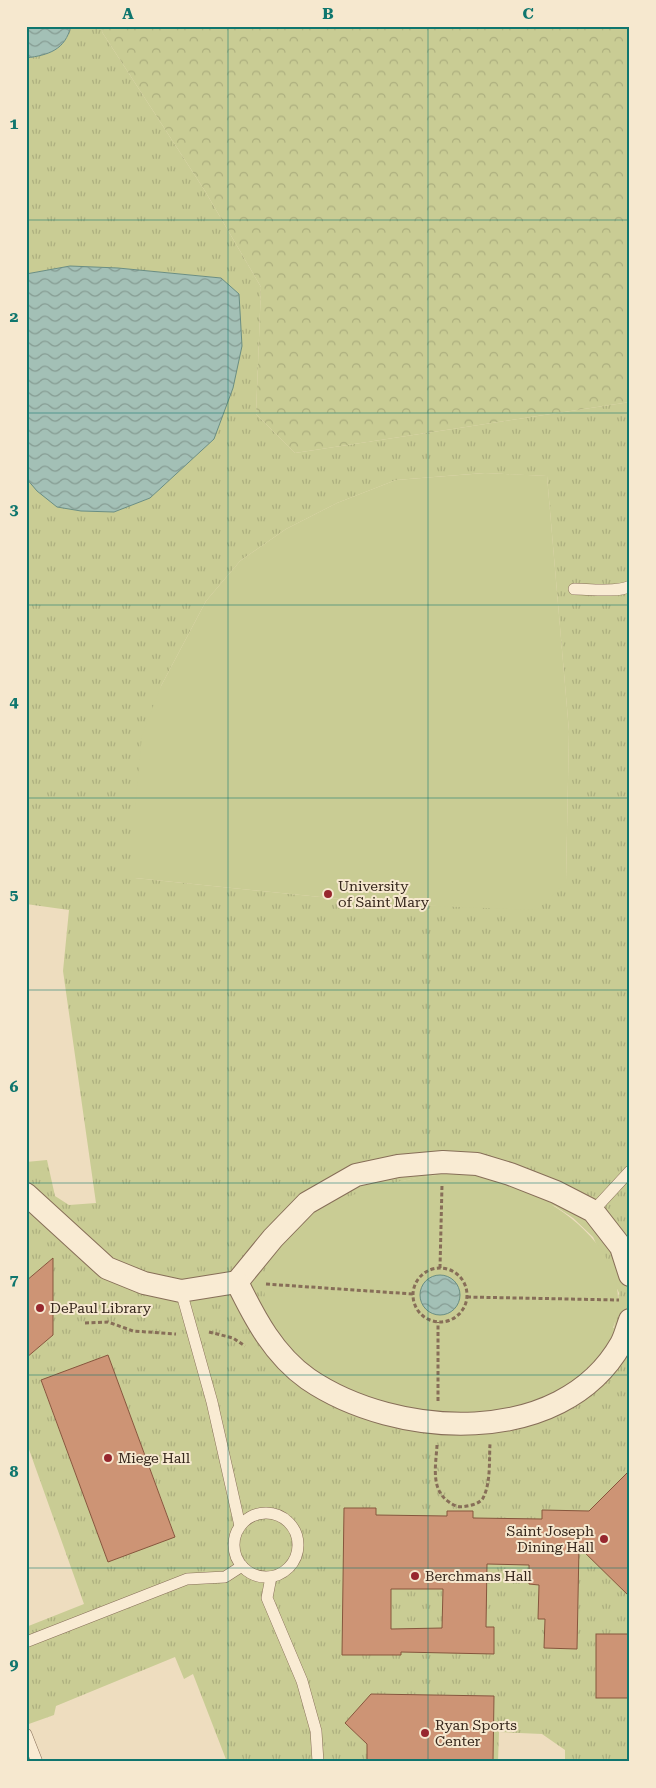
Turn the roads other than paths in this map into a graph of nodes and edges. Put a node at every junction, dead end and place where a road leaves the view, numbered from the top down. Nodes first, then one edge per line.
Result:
1 (630, 586) edge
2 (574, 589) dead end
3 (630, 1171) edge
4 (28, 1199) edge
5 (593, 1211) junction
6 (630, 1275) edge
7 (238, 1282) junction
8 (181, 1291) junction
9 (625, 1310) edge
10 (240, 1526) junction
11 (242, 1566) junction
12 (271, 1577) junction
13 (26, 1642) edge
14 (26, 1734) edge
15 (37, 1762) edge
16 (318, 1762) edge

1 - 2 lane
3 - 5 lane
4 - 8 street
5 - 6 street
5 - 7 street
7 - 8 street
7 - 9 street
8 - 10 lane
10 - 11 lane
10 - 12 lane
11 - 12 lane
11 - 13 lane
12 - 16 lane
14 - 15 lane

